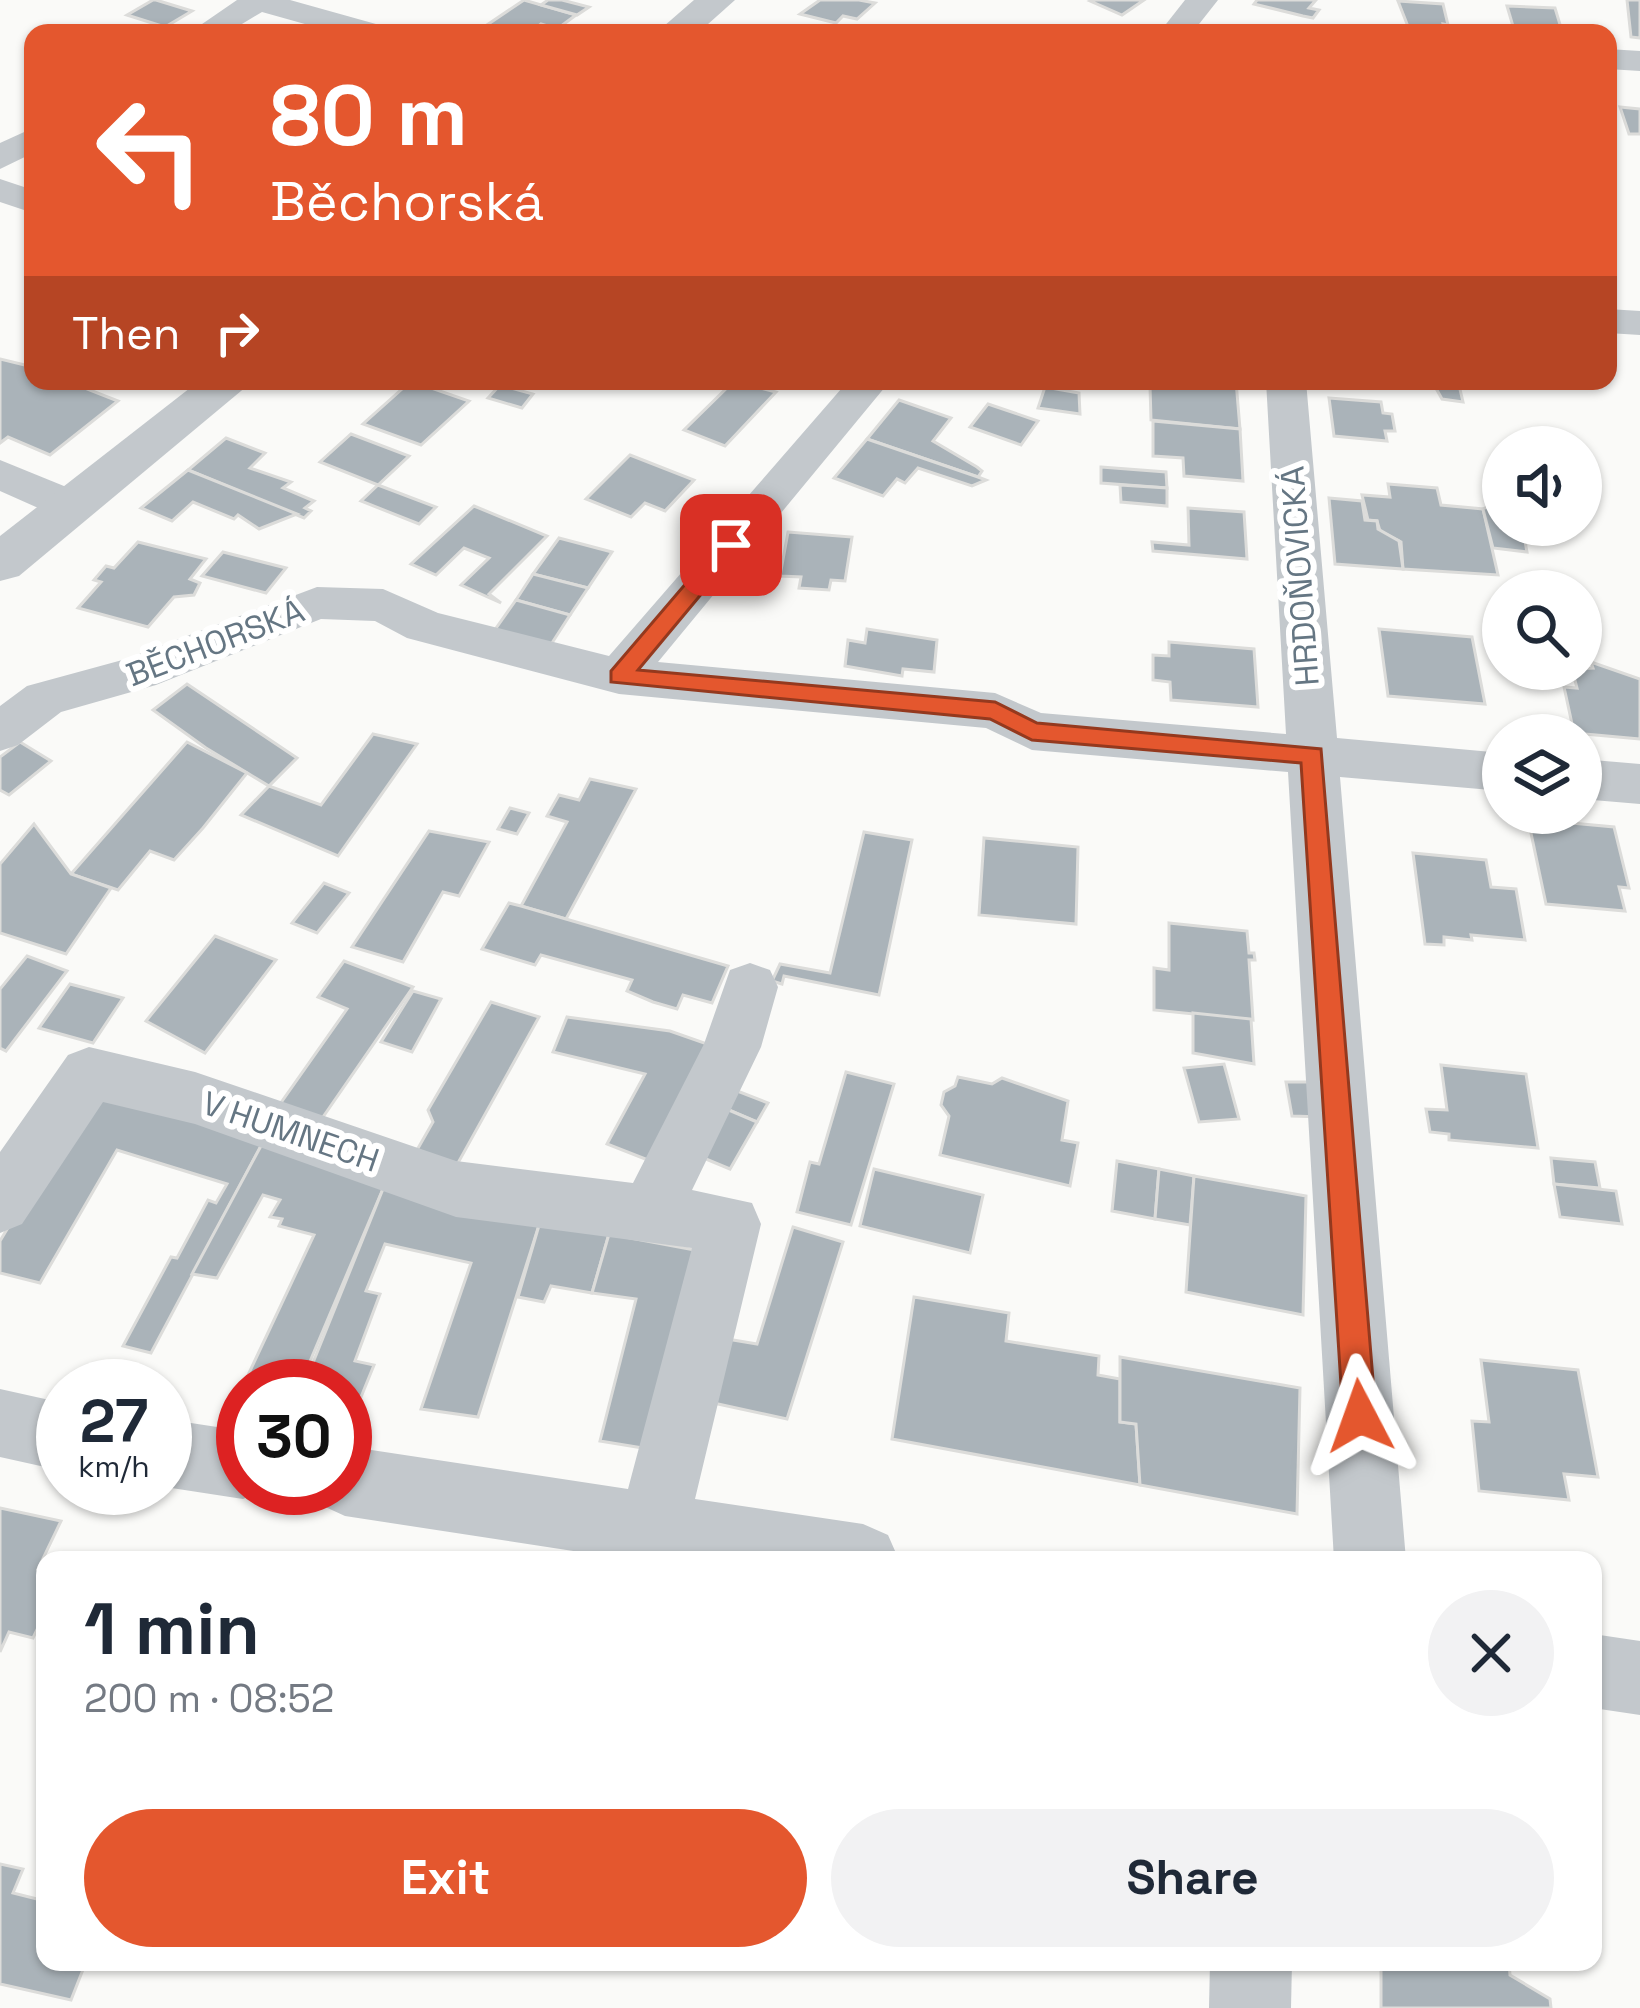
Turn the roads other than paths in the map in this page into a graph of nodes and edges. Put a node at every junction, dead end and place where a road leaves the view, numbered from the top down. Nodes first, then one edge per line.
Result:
1 (257, 0) edge
2 (717, 0) edge
3 (1202, 0) edge
4 (219, 24) edge
5 (341, 24) edge
6 (686, 24) edge
7 (1182, 24) edge
8 (217, 390) edge
9 (862, 390) edge
10 (1287, 390) edge
11 (0, 474) edge
12 (70, 505) junction
13 (0, 563) edge
14 (620, 676) junction
15 (0, 732) edge
16 (1312, 755) junction
17 (1482, 770) edge
18 (1602, 781) edge
19 (1640, 784) edge
20 (750, 987) dead end
21 (0, 1204) edge
22 (648, 1216) junction
23 (0, 1423) edge
24 (36, 1431) edge
25 (372, 1485) edge
26 (653, 1528) junction
27 (803, 1551) edge
28 (1369, 1551) edge
29 (1602, 1672) edge
30 (1640, 1678) edge
31 (1251, 1971) edge
32 (1250, 2008) edge

1 - 4 street
1 - 5 street
2 - 6 street
3 - 7 street
8 - 12 street
9 - 14 street
10 - 16 street, HRDOŇOVICKÁ
11 - 12 street
12 - 13 street
14 - 15 street, BĚCHORSKÁ
14 - 16 street, BĚCHORSKÁ
16 - 17 street, BĚCHORSKÁ
16 - 28 street, HRDOŇOVICKÁ
18 - 19 street
20 - 22 street
21 - 22 street, V HUMNECH
22 - 26 street, V HUMNECH
23 - 24 street
25 - 26 street
26 - 27 street
29 - 30 street
31 - 32 street

